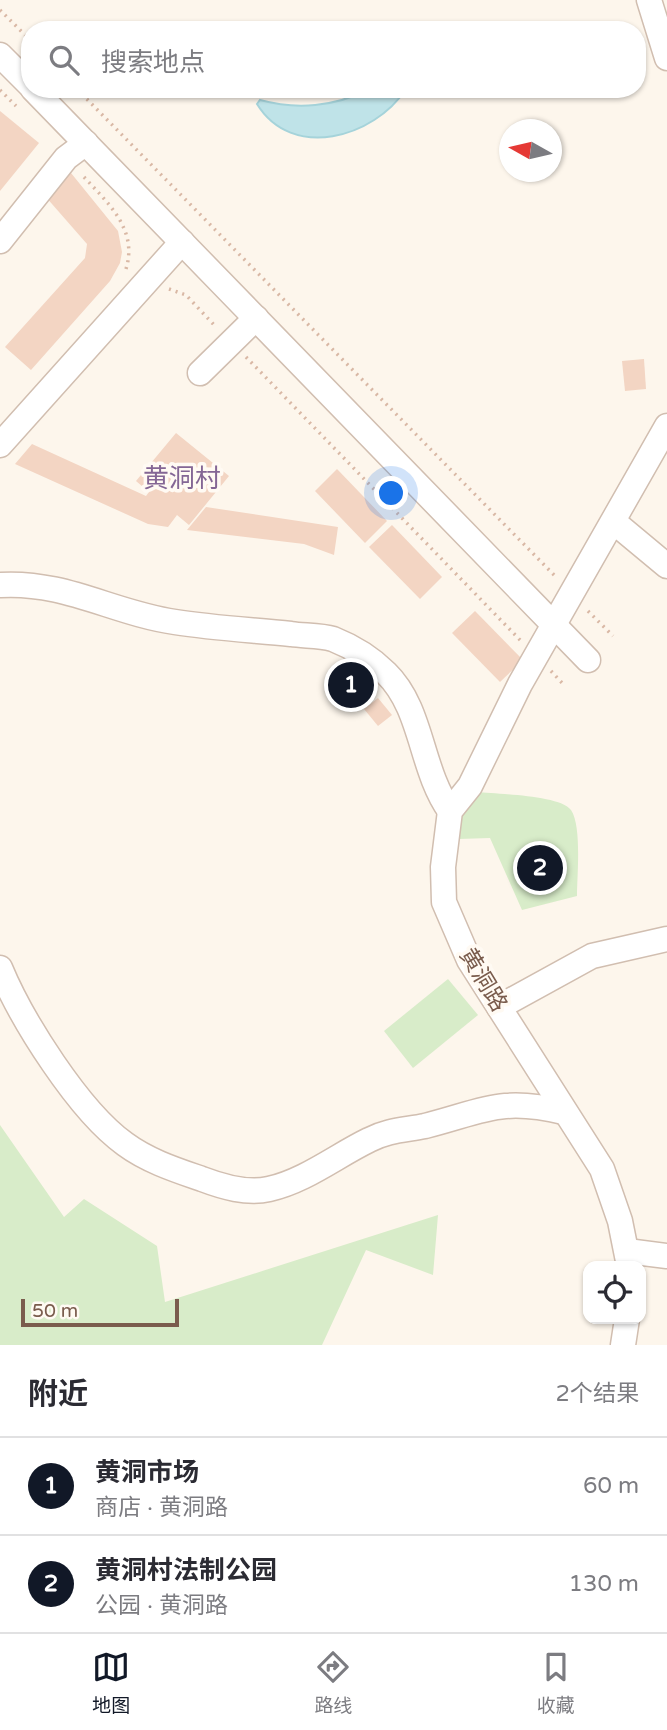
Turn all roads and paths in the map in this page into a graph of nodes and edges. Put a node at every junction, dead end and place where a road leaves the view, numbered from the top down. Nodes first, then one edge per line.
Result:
1 (649, 0) edge
2 (0, 10) edge
3 (21, 31) edge
4 (0, 55) edge
5 (667, 58) edge
6 (21, 76) edge
7 (0, 90) edge
8 (39, 98) edge
9 (86, 98) edge
10 (19, 110) dead end
11 (76, 150) junction
12 (0, 241) edge
13 (182, 242) junction
14 (125, 273) dead end
15 (162, 291) dead end
16 (256, 318) junction
17 (224, 335) dead end
18 (244, 355) dead end
19 (200, 373) dead end
20 (667, 426) edge
21 (0, 445) edge
22 (614, 522) junction
23 (667, 566) edge
24 (0, 585) edge
25 (565, 586) dead end
26 (584, 606) dead end
27 (613, 636) dead end
28 (525, 645) dead end
29 (589, 660) dead end
30 (545, 665) dead end
31 (564, 685) dead end
32 (450, 811) junction
33 (667, 939) edge
34 (0, 968) edge
35 (499, 1007) junction
36 (564, 1112) junction
37 (667, 1256) edge
38 (628, 1258) edge
39 (626, 1324) edge
40 (624, 1345) edge

1 - 5 street
2 - 3 path
4 - 6 street
7 - 10 path
8 - 11 street
9 - 25 path
11 - 12 street
11 - 13 street
11 - 14 path
13 - 16 street
13 - 21 street
15 - 17 path
16 - 19 street
16 - 29 street
18 - 28 path
20 - 22 street
22 - 23 street
22 - 32 street
24 - 32 street
26 - 27 path
30 - 31 path
32 - 35 street, 黄洞路
33 - 35 street
34 - 36 street
35 - 36 street, 黄洞路
36 - 38 street, 黄洞路
37 - 38 street
39 - 40 street

